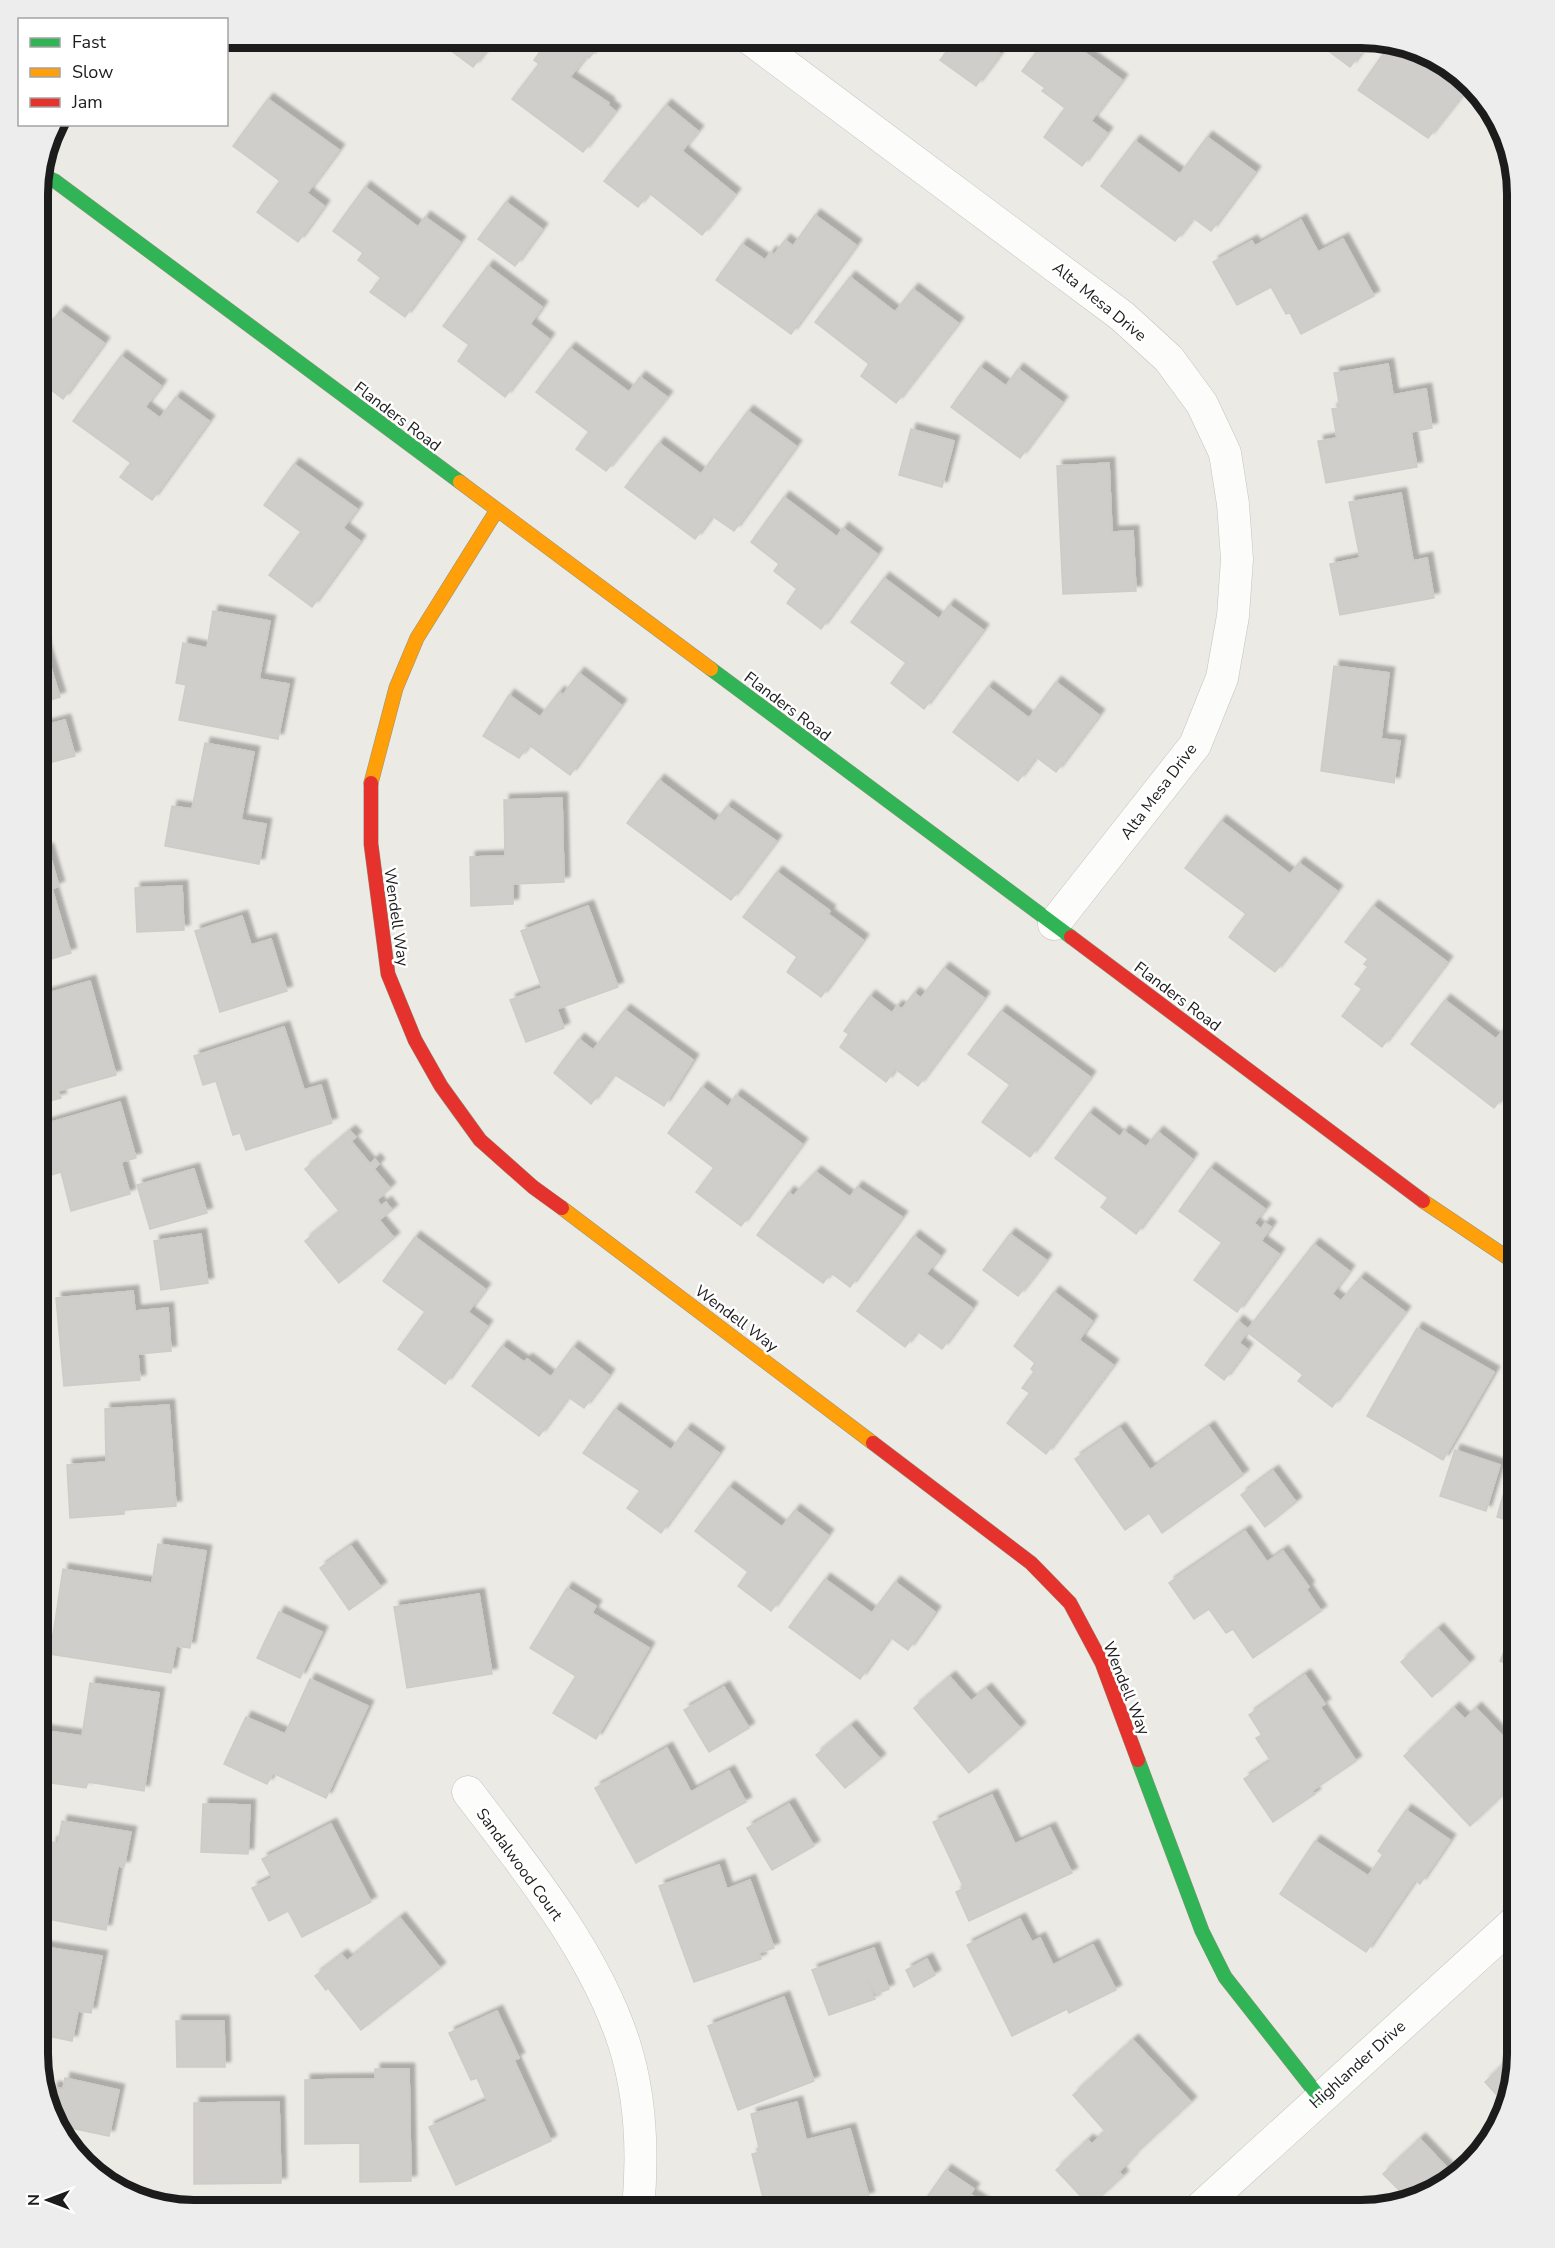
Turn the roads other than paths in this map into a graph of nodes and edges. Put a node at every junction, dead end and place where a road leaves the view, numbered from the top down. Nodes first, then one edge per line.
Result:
1 (762, 48) edge
2 (49, 179) edge
3 (497, 510) junction
4 (1054, 924) junction
5 (1507, 1256) edge
6 (468, 1792) dead end
7 (1507, 1930) edge
8 (1320, 2098) junction
9 (639, 2200) edge
10 (1209, 2200) edge

1 - 4 street, Alta Mesa Drive
2 - 3 street, Flanders Road
3 - 4 street, Flanders Road
3 - 8 street, Wendell Way
4 - 5 street, Flanders Road
6 - 9 street, Sandalwood Court
7 - 8 street, Highlander Drive
8 - 10 street, Highlander Drive

